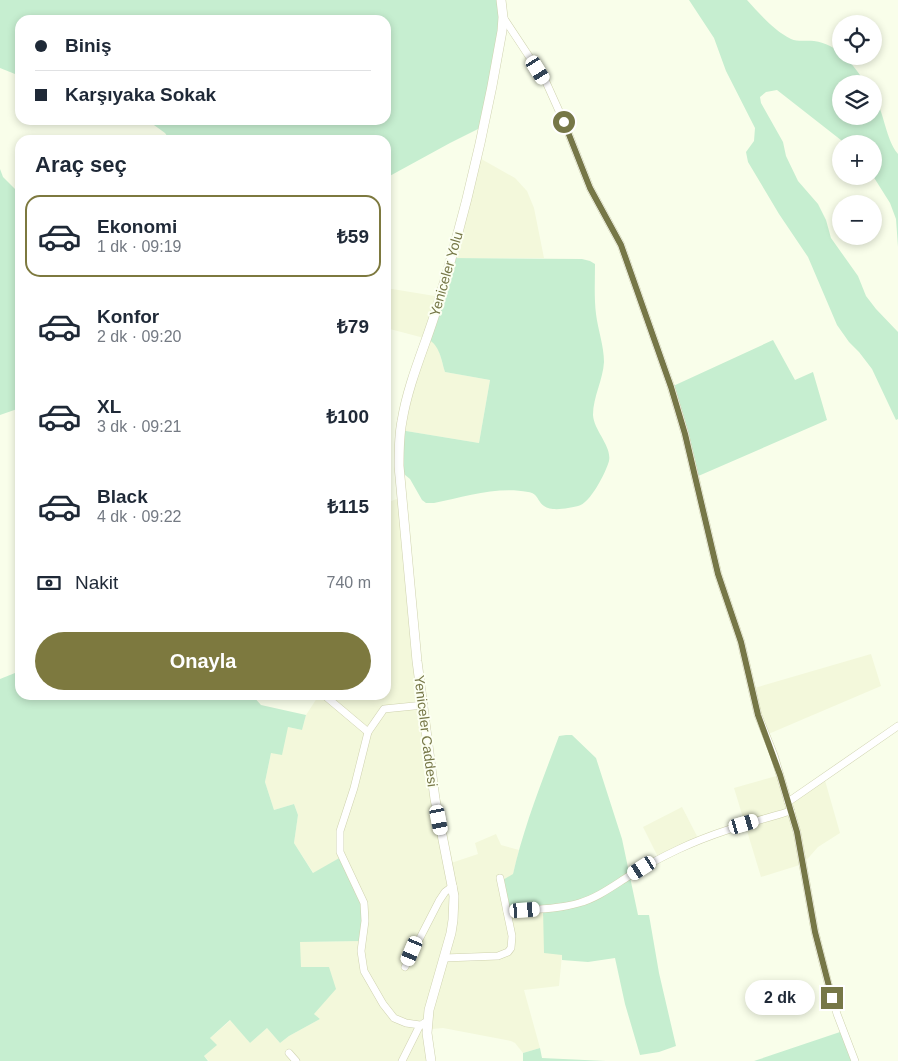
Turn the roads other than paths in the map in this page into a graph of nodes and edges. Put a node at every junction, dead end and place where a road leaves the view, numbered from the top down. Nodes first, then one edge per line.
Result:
1 (500, 0) edge
2 (503, 17) junction
3 (407, 547) joint
4 (330, 700) edge
5 (424, 705) junction
6 (898, 726) edge
7 (368, 732) junction
8 (788, 802) junction
9 (791, 812) junction
10 (500, 878) dead end
11 (453, 886) junction
12 (507, 911) junction
13 (444, 958) junction
14 (406, 967) dead end
15 (424, 1024) junction
16 (289, 1053) dead end
17 (296, 1061) edge
18 (402, 1061) edge
19 (431, 1061) edge
20 (854, 1061) edge

1 - 2 street, Yeniceler Yolu
2 - 3 street, Yeniceler Yolu
2 - 8 street
3 - 5 street, Yeniceler Caddesi
4 - 7 street
5 - 7 street
5 - 11 street, Yeniceler Caddesi
6 - 8 street
7 - 15 street
8 - 9 street
9 - 12 street
9 - 20 street
10 - 12 street
11 - 13 street, Yeniceler Caddesi
11 - 14 street
12 - 13 street
13 - 15 street, Yeniceler Caddesi
15 - 18 street
15 - 19 street, Yeniceler Caddesi
16 - 17 street

